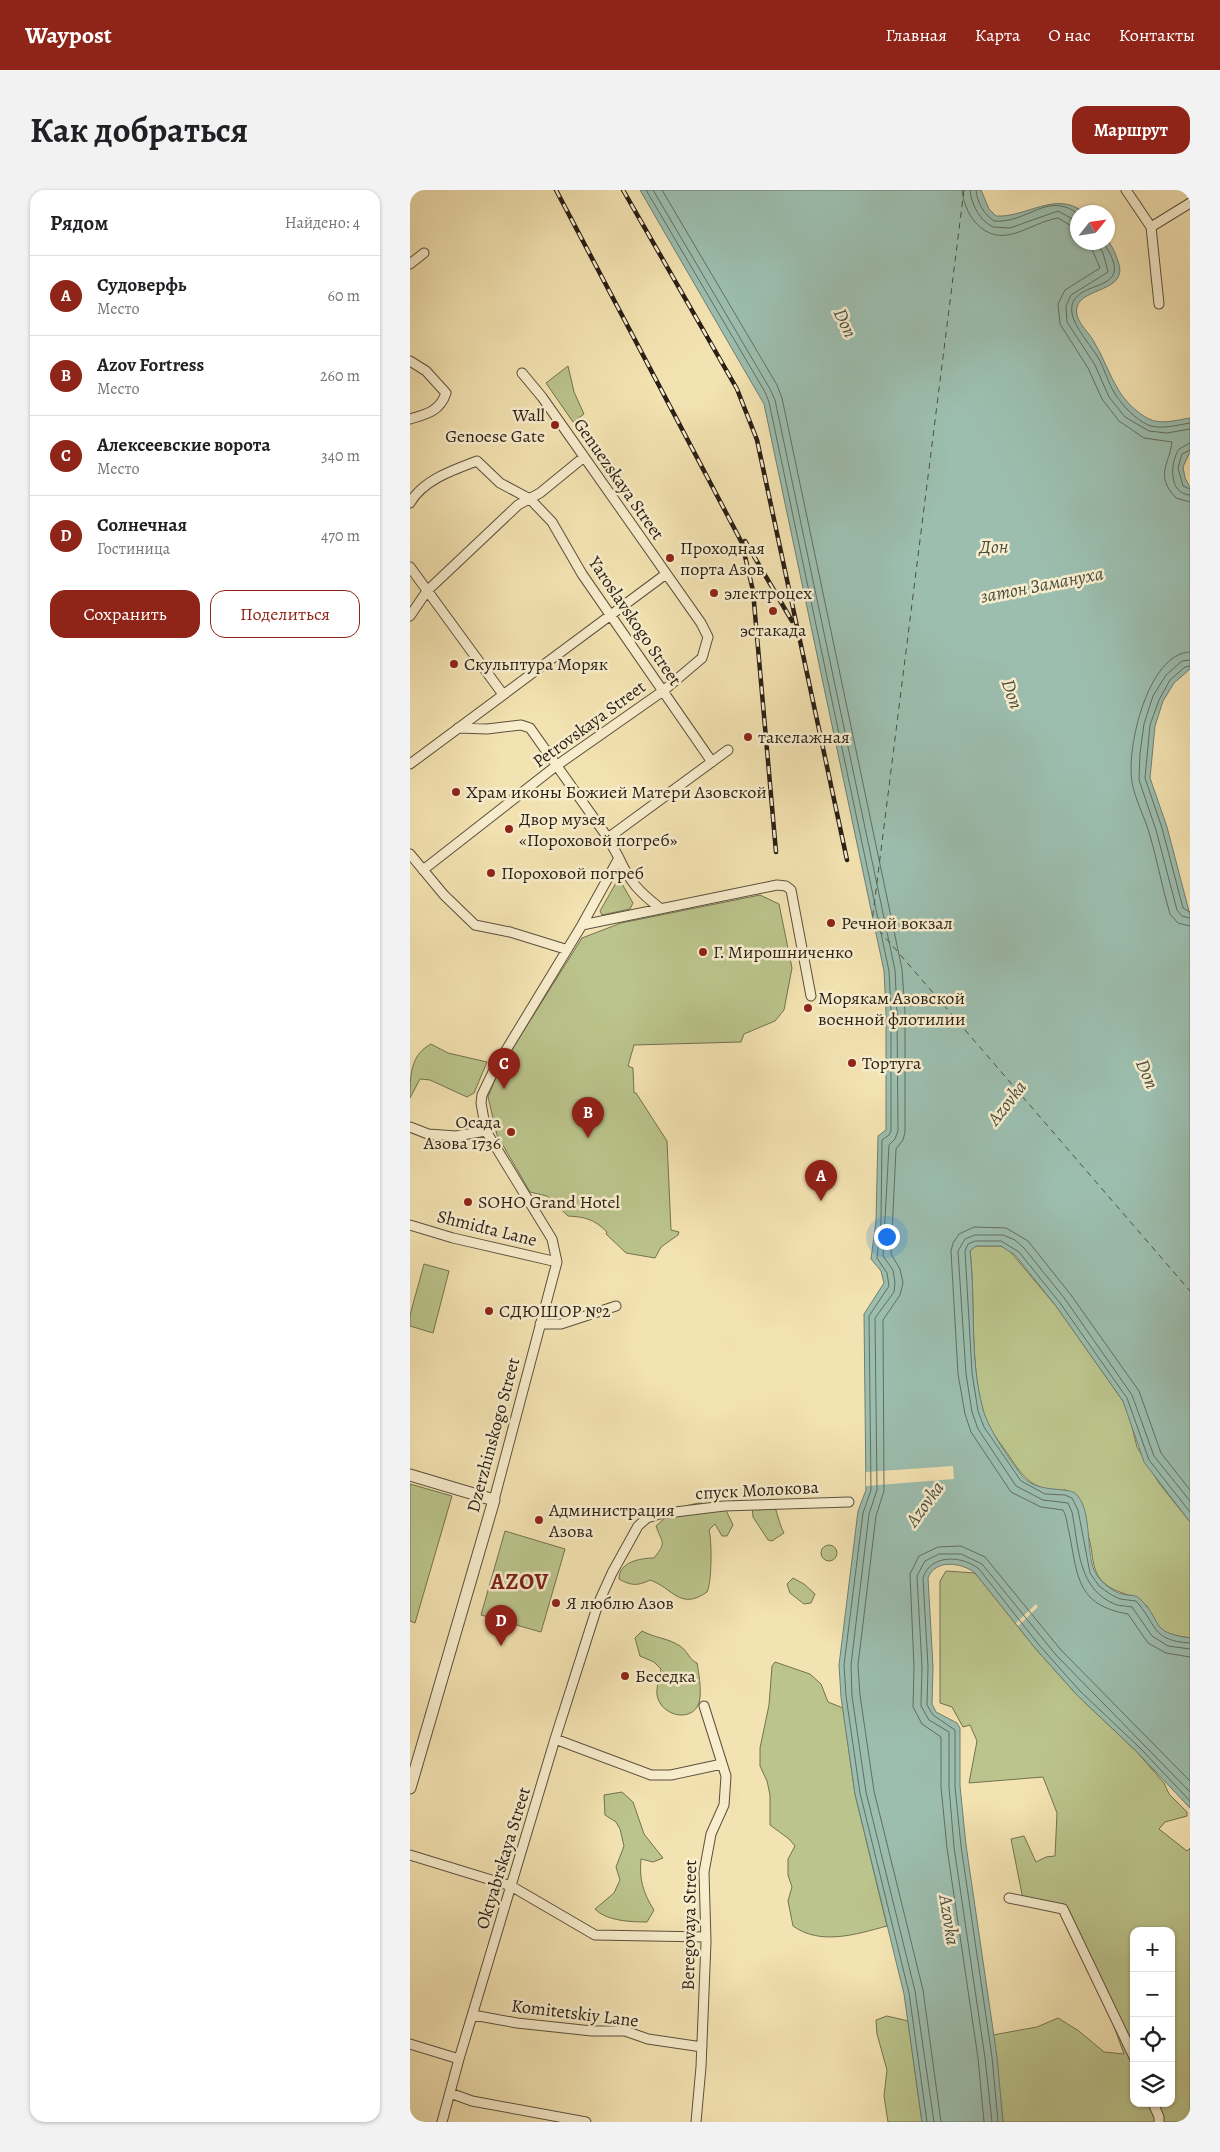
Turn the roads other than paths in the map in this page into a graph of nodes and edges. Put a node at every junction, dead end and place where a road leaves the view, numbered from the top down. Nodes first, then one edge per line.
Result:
1 (1126, 190) edge
2 (1190, 203) edge
3 (1151, 227) junction
4 (424, 253) dead end
5 (410, 264) edge
6 (1159, 304) dead end
7 (410, 361) edge
8 (522, 373) dead end
9 (410, 419) edge
10 (584, 457) junction
11 (530, 500) junction
12 (410, 503) edge
13 (410, 567) edge
14 (666, 574) junction
15 (427, 592) junction
16 (610, 614) junction
17 (410, 616) edge
18 (702, 658) joint
19 (662, 690) junction
20 (502, 693) junction
21 (458, 728) junction
22 (728, 750) dead end
23 (712, 762) junction
24 (410, 764) edge
25 (556, 766) junction
26 (608, 838) junction
27 (410, 854) edge
28 (619, 858) junction
29 (423, 870) junction
30 (660, 908) junction
31 (582, 925) junction
32 (565, 949) junction
33 (811, 996) dead end
34 (410, 1127) edge
35 (486, 1131) junction
36 (410, 1225) edge
37 (557, 1262) junction
38 (616, 1306) dead end
39 (540, 1324) junction
40 (410, 1475) edge
41 (494, 1500) junction
42 (849, 1502) dead end
43 (598, 1604) joint
44 (704, 1706) dead end
45 (555, 1739) junction
46 (722, 1764) junction
47 (410, 1788) edge
48 (410, 1854) edge
49 (511, 1886) junction
50 (1009, 1898) dead end
51 (706, 1937) junction
52 (473, 2015) junction
53 (410, 2044) edge
54 (702, 2048) junction
55 (1130, 2049) edge
56 (459, 2059) junction
57 (450, 2093) junction
58 (1154, 2107) edge
59 (442, 2122) edge
60 (586, 2122) edge
61 (696, 2122) edge
62 (1159, 2122) edge

1 - 3 street
2 - 3 street
3 - 6 street
4 - 5 street
7 - 9 street
8 - 10 street, Genuezskaya Street
10 - 11 street
10 - 14 street, Genuezskaya Street
11 - 12 street, Yaroslavskogo Street
11 - 15 street
11 - 16 street, Yaroslavskogo Street
13 - 15 street
14 - 16 street
14 - 18 street, Genuezskaya Street
15 - 17 street
15 - 20 street
16 - 19 street, Yaroslavskogo Street
16 - 20 street
18 - 19 street, Petrovskaya Street
19 - 23 street, Yaroslavskogo Street
19 - 25 street, Petrovskaya Street
20 - 21 street
21 - 24 street
21 - 25 street
22 - 23 street
23 - 26 street
25 - 26 street
25 - 29 street, Petrovskaya Street
26 - 28 street
27 - 29 street
28 - 30 street
28 - 31 street
29 - 32 street
30 - 31 street
30 - 33 street
31 - 32 street
32 - 35 street, Dzerzhinskogo Street
34 - 35 street
35 - 37 street, Dzerzhinskogo Street
36 - 37 street, Shmidta Lane
37 - 39 street, Dzerzhinskogo Street
38 - 39 street
39 - 41 street, Dzerzhinskogo Street
40 - 41 street
41 - 47 street, Dzerzhinskogo Street
42 - 43 street, спуск Молокова
43 - 45 street, Oktyabrskaya Street
44 - 46 street, Beregovaya Street
45 - 46 street
45 - 49 street, Oktyabrskaya Street
46 - 51 street, Beregovaya Street
48 - 49 street
49 - 51 street
49 - 52 street, Oktyabrskaya Street
50 - 55 street
51 - 54 street, Beregovaya Street
52 - 54 street, Komitetskiy Lane
52 - 56 street, Oktyabrskaya Street
53 - 56 street
54 - 61 street, Beregovaya Street
56 - 57 street, Oktyabrskaya Street
57 - 59 street, Oktyabrskaya Street
57 - 60 street
58 - 62 street

